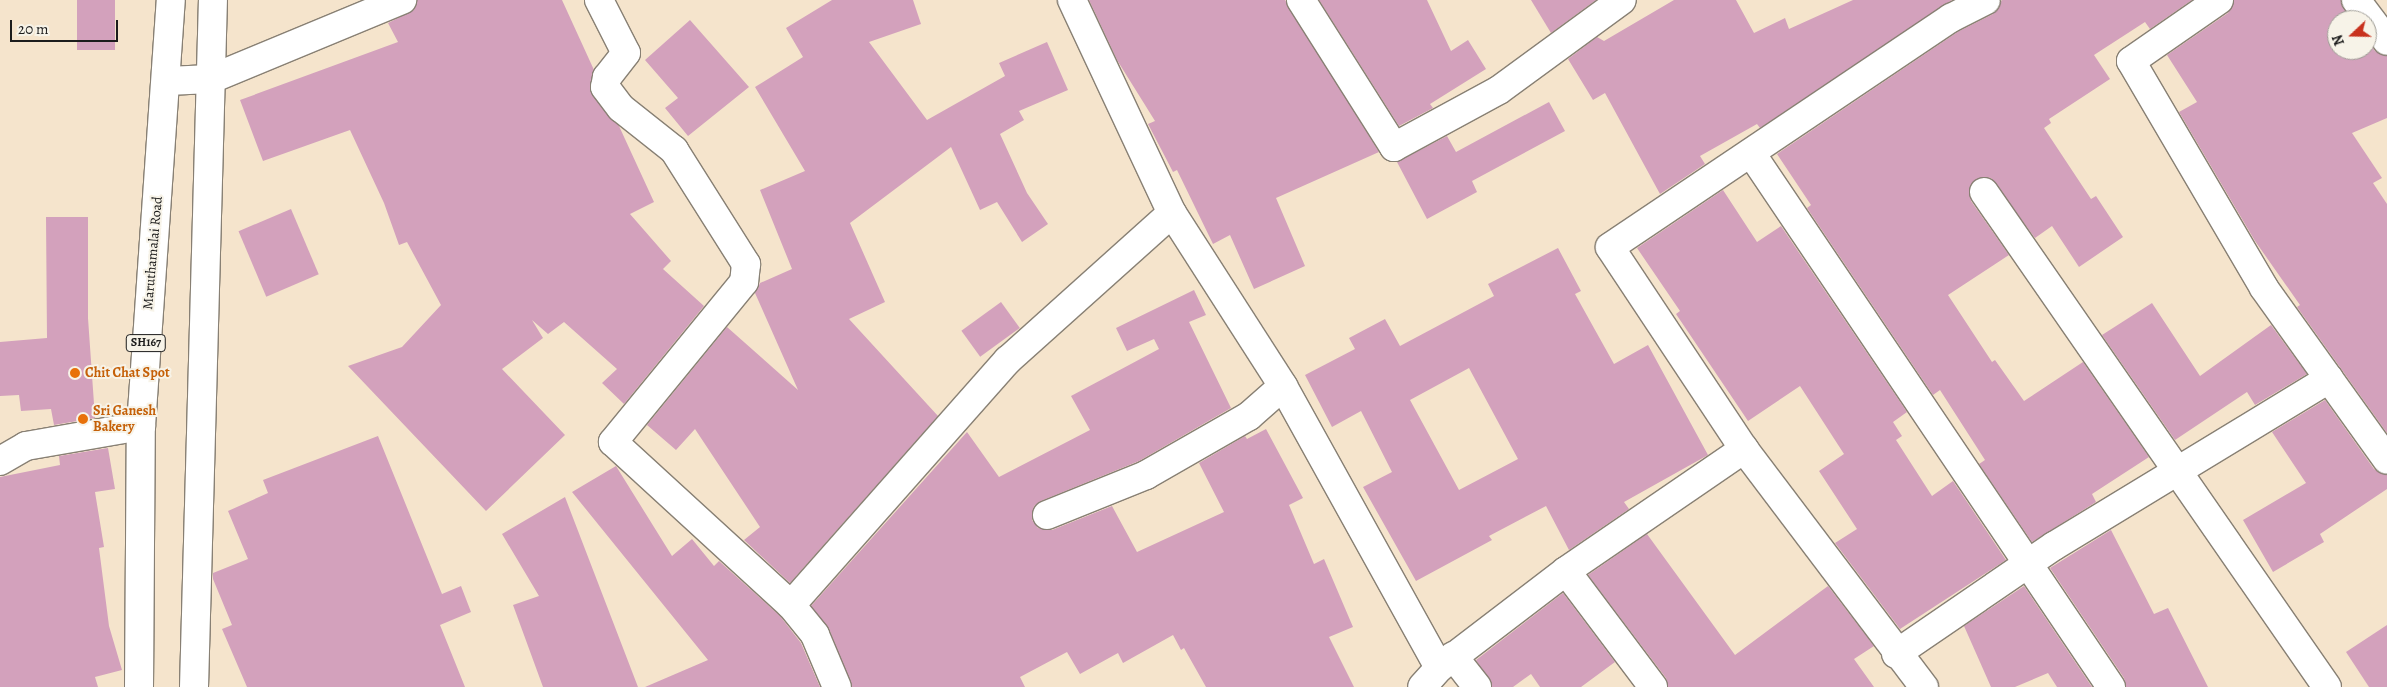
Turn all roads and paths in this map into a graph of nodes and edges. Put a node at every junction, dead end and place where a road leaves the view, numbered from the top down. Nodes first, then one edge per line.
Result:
1 (171, 0) edge
2 (213, 0) edge
3 (402, 0) edge
4 (599, 0) edge
5 (1072, 0) edge
6 (1301, 0) edge
7 (1622, 0) edge
8 (1986, 0) edge
9 (2219, 0) edge
10 (2356, 0) edge
11 (2387, 40) edge
12 (211, 79) junction
13 (167, 81) junction
14 (1752, 153) junction
15 (1984, 192) dead end
16 (1172, 213) junction
17 (2329, 379) junction
18 (1283, 386) junction
19 (141, 426) junction
20 (1744, 449) junction
21 (2387, 460) edge
22 (0, 461) edge
23 (2175, 472) junction
24 (1047, 515) dead end
25 (2030, 564) junction
26 (1566, 571) junction
27 (791, 605) junction
28 (1896, 654) junction
29 (1438, 670) edge
30 (139, 687) edge
31 (194, 687) edge
32 (837, 687) edge
33 (1477, 687) edge
34 (1653, 687) edge
35 (1924, 687) edge
36 (2111, 687) edge
37 (2327, 687) edge

1 - 13 street, Maruthamalai Road / SH167
2 - 12 street
3 - 12 street
4 - 27 street
5 - 16 street
6 - 7 street
8 - 14 street
9 - 17 street
10 - 11 street
12 - 13 street
12 - 31 street
13 - 19 street, Maruthamalai Road / SH167
14 - 20 street
14 - 25 street
15 - 23 street
16 - 18 street
16 - 27 street
17 - 21 street
17 - 23 street
18 - 24 street
18 - 29 street
19 - 22 street
19 - 30 street, Maruthamalai Road / SH167
20 - 26 street
20 - 28 street
23 - 25 street
23 - 37 street
25 - 28 street
25 - 36 street
26 - 29 street
26 - 34 street
27 - 32 street
28 - 35 street
29 - 33 street

